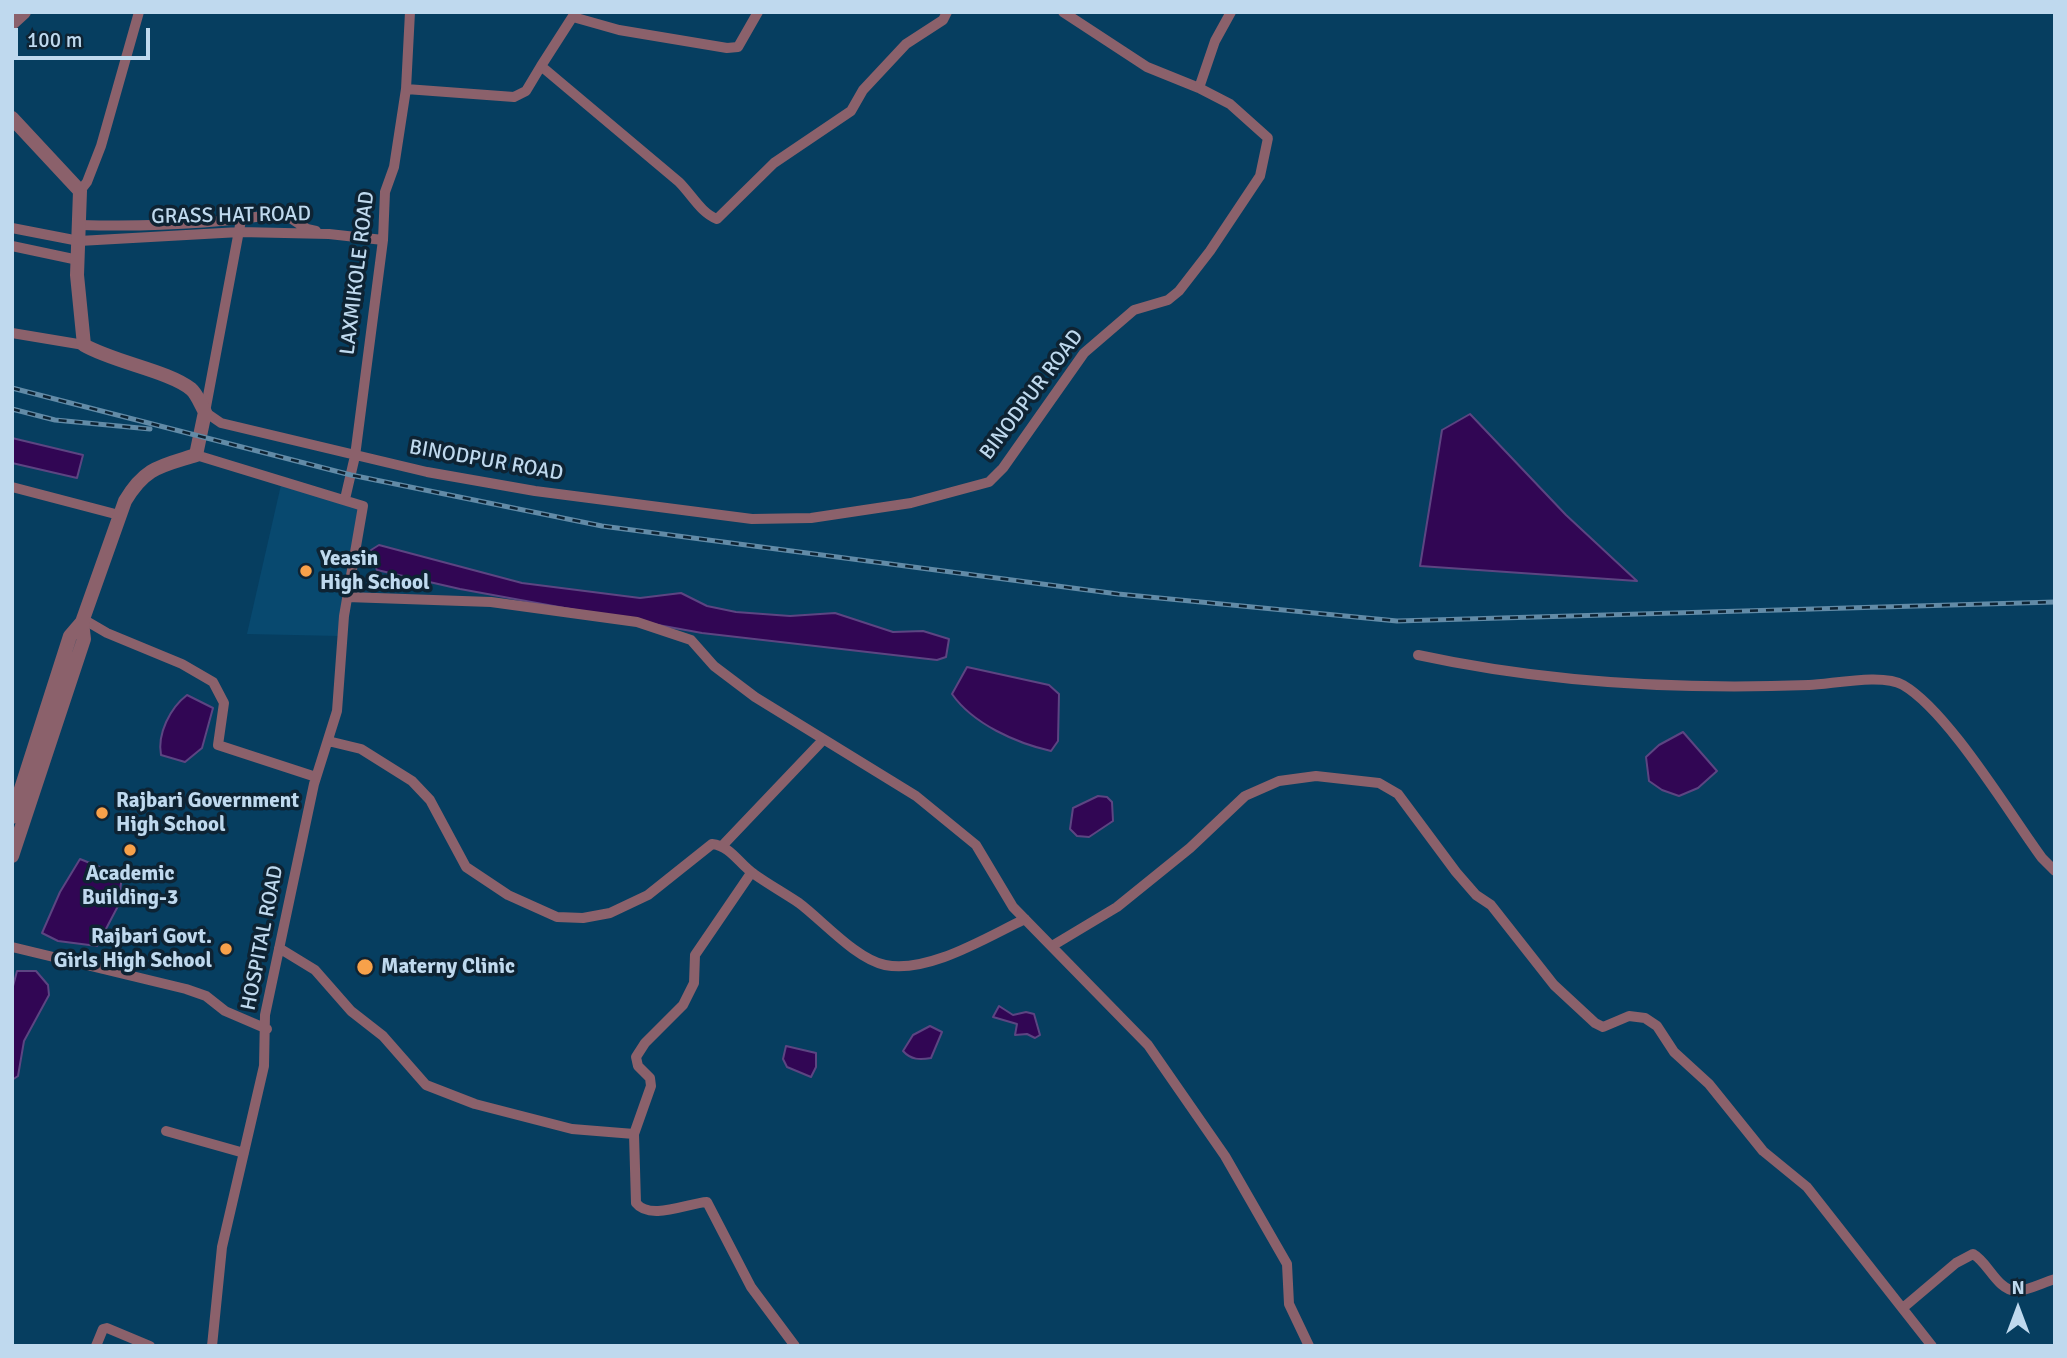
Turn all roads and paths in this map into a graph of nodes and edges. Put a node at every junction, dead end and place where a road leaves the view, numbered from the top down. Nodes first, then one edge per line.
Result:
1 (24, 12) edge
2 (139, 12) edge
3 (410, 12) edge
4 (758, 12) edge
5 (947, 12) edge
6 (1063, 12) edge
7 (1231, 12) edge
8 (574, 15) edge
9 (12, 23) edge
10 (541, 66) junction
11 (1199, 88) junction
12 (406, 89) junction
13 (12, 118) edge
14 (80, 191) junction
15 (241, 220) junction
16 (80, 225) junction
17 (12, 228) edge
18 (240, 232) junction
19 (329, 234) junction
20 (383, 240) junction
21 (79, 241) junction
22 (12, 246) edge
23 (78, 260) junction
24 (12, 333) edge
25 (84, 345) junction
26 (205, 412) junction
27 (196, 455) junction
28 (355, 456) junction
29 (12, 487) edge
30 (345, 499) junction
31 (119, 515) junction
32 (347, 597) junction
33 (82, 620) junction
34 (1418, 655) dead end
35 (823, 740) junction
36 (328, 741) junction
37 (36, 764) junction
38 (317, 777) junction
39 (12, 817) edge
40 (723, 845) junction
41 (12, 856) edge
42 (2055, 871) edge
43 (751, 873) junction
44 (1025, 919) junction
45 (1052, 946) junction
46 (12, 947) edge
47 (279, 948) junction
48 (267, 1029) junction
49 (166, 1131) dead end
50 (634, 1134) junction
51 (244, 1153) junction
52 (2055, 1279) edge
53 (1904, 1307) junction
54 (96, 1346) edge
55 (150, 1346) edge
56 (212, 1346) edge
57 (795, 1346) edge
58 (1309, 1346) edge
59 (1932, 1346) edge

1 - 9 street
2 - 14 street
3 - 12 street, LAXMIKOLE ROAD
4 - 8 street
5 - 10 street
6 - 11 street
7 - 11 street
8 - 10 street
10 - 12 street
11 - 28 street, BINODPUR ROAD
12 - 20 street, LAXMIKOLE ROAD
13 - 14 street
14 - 16 street
15 - 16 street
15 - 18 street
15 - 19 street
16 - 21 street
17 - 21 street, GRASS HAT ROAD
18 - 19 street, GRASS HAT ROAD
18 - 21 street, GRASS HAT ROAD
18 - 26 street
19 - 20 street, GRASS HAT ROAD
20 - 28 street, LAXMIKOLE ROAD
21 - 23 street
22 - 23 street
23 - 25 street
24 - 25 street
25 - 26 street
26 - 27 street
26 - 28 street
27 - 30 street
27 - 31 street
28 - 30 street, LAXMIKOLE ROAD
29 - 31 street
30 - 32 street, HOSPITAL ROAD
31 - 33 street
32 - 35 street
32 - 36 street, HOSPITAL ROAD
33 - 37 street
33 - 38 street
34 - 42 street
35 - 40 street
35 - 44 street
36 - 38 street, HOSPITAL ROAD
36 - 40 street
37 - 39 street
37 - 41 street
38 - 47 street, HOSPITAL ROAD
40 - 43 street
43 - 44 street
43 - 50 street
44 - 45 street
45 - 53 street
45 - 58 street
46 - 48 street
47 - 48 street, HOSPITAL ROAD
47 - 50 street
48 - 51 street, HOSPITAL ROAD
49 - 51 street
50 - 57 street
51 - 56 street, HOSPITAL ROAD
52 - 53 street
53 - 59 street
54 - 55 street

